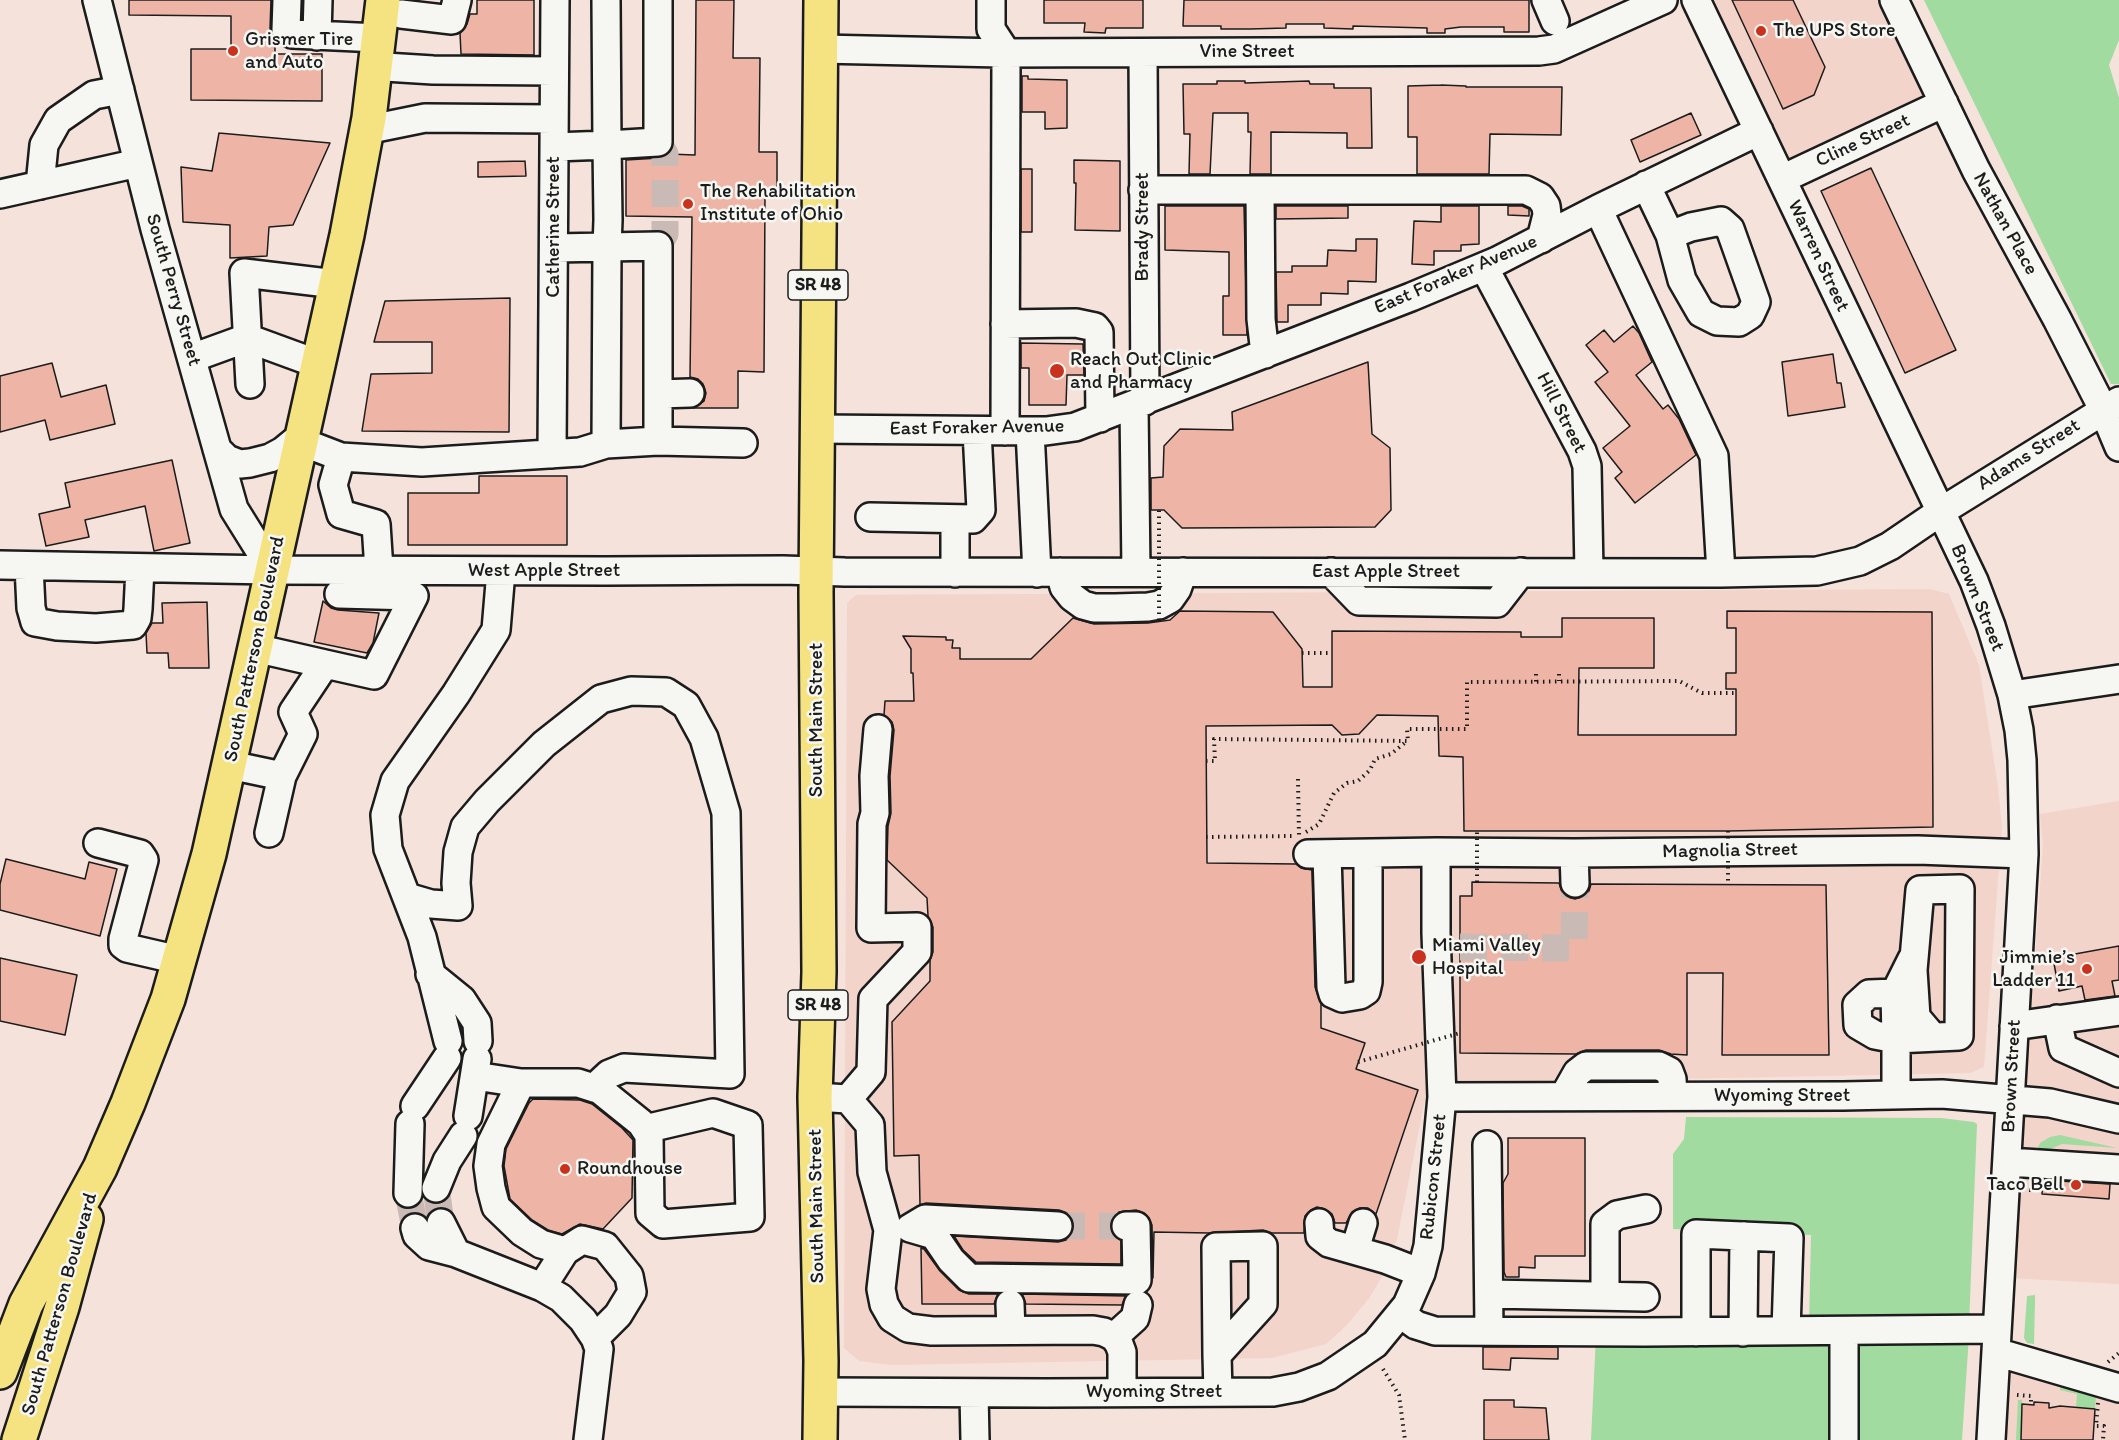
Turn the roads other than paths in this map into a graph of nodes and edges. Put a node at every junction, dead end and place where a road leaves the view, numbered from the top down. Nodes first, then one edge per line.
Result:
1 (97, 0) edge
2 (286, 0) edge
3 (318, 0) edge
4 (457, 0) edge
5 (555, 0) edge
6 (606, 0) edge
7 (658, 0) edge
8 (821, 0) edge
9 (991, 0) edge
10 (1663, 0) edge
11 (1696, 0) edge
12 (1894, 0) edge
13 (396, 5) edge
14 (316, 36) junction
15 (821, 49) junction
16 (1006, 52) junction
17 (1143, 52) junction
18 (381, 53) junction
19 (554, 71) junction
20 (120, 90) junction
21 (1944, 103) junction
22 (554, 119) junction
23 (368, 124) junction
24 (1758, 131) junction
25 (607, 145) junction
26 (555, 147) junction
27 (138, 163) junction
28 (1782, 179) junction
29 (40, 185) junction
30 (1646, 185) junction
31 (1143, 190) junction
32 (1260, 191) junction
33 (0, 194) edge
34 (1598, 209) junction
35 (1670, 235) dead end
36 (1541, 239) junction
37 (607, 247) junction
38 (555, 248) junction
39 (1484, 267) junction
40 (336, 284) junction
41 (1005, 324) junction
42 (247, 338) junction
43 (1265, 354) junction
44 (192, 358) junction
45 (318, 364) junction
46 (250, 384) dead end
47 (658, 393) junction
48 (690, 393) dead end
49 (1139, 403) junction
50 (2111, 405) edge
51 (1100, 418) junction
52 (817, 429) junction
53 (977, 431) junction
54 (1017, 431) junction
55 (658, 441) junction
56 (302, 442) junction
57 (743, 443) dead end
58 (606, 444) junction
59 (2119, 447) edge
60 (217, 449) junction
61 (552, 454) junction
62 (341, 457) junction
63 (1940, 512) junction
64 (870, 516) dead end
65 (955, 519) junction
66 (0, 565) edge
67 (29, 566) junction
68 (140, 568) junction
69 (272, 570) junction
70 (379, 570) junction
71 (816, 570) junction
72 (501, 571) junction
73 (1049, 572) junction
74 (1136, 572) junction
75 (1183, 572) junction
76 (1589, 572) junction
77 (955, 573) junction
78 (1721, 573) junction
79 (412, 583) junction
80 (339, 594) dead end
81 (255, 648) junction
82 (325, 664) junction
83 (2119, 679) edge
84 (2012, 695) junction
85 (878, 729) dead end
86 (230, 765) junction
87 (282, 776) junction
88 (269, 833) dead end
89 (98, 843) dead end
90 (1436, 852) junction
91 (1574, 853) junction
92 (1368, 854) junction
93 (2024, 854) junction
94 (1575, 883) tunnel mouth
95 (407, 897) junction
96 (1915, 953) junction
97 (179, 960) junction
98 (430, 974) junction
99 (1895, 993) junction
100 (2119, 1011) edge
101 (2057, 1019) junction
102 (2014, 1026) junction
103 (1914, 1038) junction
104 (477, 1059) junction
105 (2119, 1073) edge
106 (521, 1083) junction
107 (594, 1088) junction
108 (1896, 1095) junction
109 (815, 1097) junction
110 (1442, 1097) junction
111 (848, 1099) junction
112 (2011, 1099) junction
113 (2119, 1119) edge
114 (645, 1129) junction
115 (1487, 1145) dead end
116 (2008, 1162) junction
117 (99, 1168) junction
118 (2119, 1169) edge
119 (436, 1188) tunnel mouth
120 (408, 1193) tunnel mouth
121 (1646, 1209) dead end
122 (441, 1223) tunnel mouth
123 (1319, 1223) dead end
124 (1363, 1223) dead end
125 (1058, 1226) tunnel mouth
126 (1126, 1226) dead end
127 (415, 1228) tunnel mouth
128 (899, 1229) junction
129 (1743, 1236) junction
130 (1355, 1249) junction
131 (565, 1251) junction
132 (456, 1253) junction
133 (1423, 1265) junction
134 (542, 1287) junction
135 (1489, 1294) junction
136 (1605, 1296) junction
137 (1645, 1297) dead end
138 (1138, 1305) dead end
139 (1401, 1314) junction
140 (1786, 1331) junction
141 (1844, 1331) junction
142 (1489, 1332) junction
143 (1696, 1332) junction
144 (1743, 1332) junction
145 (1114, 1337) junction
146 (595, 1338) junction
147 (1997, 1340) junction
148 (1217, 1356) dead end
149 (0, 1372) edge
150 (2109, 1391) edge
151 (820, 1392) junction
152 (1122, 1392) junction
153 (1218, 1392) junction
154 (974, 1393) junction
155 (19, 1440) edge
156 (588, 1440) edge
157 (820, 1440) edge
158 (975, 1440) edge
159 (1844, 1440) edge
160 (1991, 1440) edge

1 - 20 street, South Perry Street
2 - 14 street
3 - 14 street
4 - 13 street
5 - 19 street, Catherine Street
6 - 25 street
7 - 25 street
8 - 15 main road, South Main Street / SR 48
9 - 16 street
10 - 17 street, Vine Street
11 - 24 street, Warren Street
12 - 21 street, Nathan Place
13 - 18 main road, South Patterson Boulevard
14 - 18 street
15 - 16 street, Vine Street
15 - 52 main road, South Main Street / SR 48
16 - 17 street, Vine Street
16 - 41 street
17 - 31 street, Brady Street
18 - 19 street
18 - 23 main road, South Patterson Boulevard
19 - 22 street, Catherine Street
20 - 27 street, South Perry Street
20 - 29 street
21 - 28 street, Cline Street
21 - 50 street, Nathan Place
22 - 23 street
22 - 26 street, Catherine Street
23 - 40 main road, South Patterson Boulevard
24 - 28 street, Warren Street
24 - 30 street, East Foraker Avenue
25 - 26 street
25 - 37 street
26 - 38 street, Catherine Street
27 - 29 street
27 - 44 street, South Perry Street
28 - 63 street, Warren Street
29 - 33 street
30 - 34 street, East Foraker Avenue
30 - 35 street
31 - 32 street
31 - 49 street, Brady Street
32 - 36 street
32 - 43 street
34 - 36 street, East Foraker Avenue
34 - 78 street
36 - 39 street, East Foraker Avenue
37 - 38 street
37 - 47 street
37 - 58 street
38 - 61 street, Catherine Street
39 - 43 street, East Foraker Avenue
39 - 76 street, Hill Street
40 - 42 street
40 - 45 main road, South Patterson Boulevard
41 - 51 street
41 - 54 street
42 - 44 street
42 - 45 street
42 - 46 street
43 - 49 street, East Foraker Avenue
44 - 60 street, South Perry Street
45 - 56 main road, South Patterson Boulevard
47 - 48 street
47 - 55 street
49 - 51 street, East Foraker Avenue
49 - 74 street, Brady Street
50 - 59 street, Nathan Place
50 - 63 street, Adams Street
51 - 54 street, East Foraker Avenue
52 - 53 street, East Foraker Avenue
52 - 71 main road, South Main Street / SR 48
53 - 54 street, East Foraker Avenue
53 - 65 street
54 - 73 street
55 - 57 street
55 - 58 street
56 - 60 street
56 - 62 street
56 - 69 main road, South Patterson Boulevard
58 - 61 street
60 - 69 street, South Perry Street
61 - 62 street
62 - 70 street
63 - 78 street, East Apple Street
63 - 84 street, Brown Street
64 - 65 street
65 - 77 street
66 - 67 street, West Apple Street
67 - 68 street, West Apple Street
67 - 68 street
68 - 69 street, West Apple Street
69 - 70 street, West Apple Street
69 - 81 main road, South Patterson Boulevard
70 - 79 street, West Apple Street
71 - 72 street, West Apple Street
71 - 77 street, East Apple Street
71 - 109 main road, South Main Street / SR 48
72 - 79 street, West Apple Street
72 - 95 street
73 - 74 street, East Apple Street
73 - 75 street
73 - 77 street, East Apple Street
74 - 75 street, East Apple Street
75 - 76 street, East Apple Street
76 - 78 street, East Apple Street
79 - 80 street
79 - 82 street
81 - 82 street
81 - 86 main road, South Patterson Boulevard
82 - 87 street
83 - 84 street
84 - 93 street, Brown Street
85 - 111 street
86 - 87 street
86 - 97 main road, South Patterson Boulevard
87 - 88 street
89 - 97 street
90 - 91 street, Magnolia Street
90 - 92 street, Magnolia Street
90 - 110 street, Rubicon Street
91 - 93 street, Magnolia Street
91 - 94 street
92 - 92 street, Magnolia Street
93 - 102 street, Brown Street
95 - 98 street
95 - 107 street
96 - 99 street
96 - 103 street
96 - 103 street
97 - 117 main road, South Patterson Boulevard
98 - 104 street
98 - 120 street
99 - 103 street
99 - 103 street
100 - 101 street
101 - 102 street
101 - 105 street
102 - 112 street, Brown Street
103 - 108 street
104 - 106 street
104 - 119 street
106 - 107 street
106 - 131 street
107 - 114 street
108 - 110 street, Wyoming Street
108 - 112 street, Wyoming Street
109 - 111 street
109 - 151 main road, South Main Street / SR 48
110 - 133 street, Rubicon Street
111 - 128 street
112 - 113 street, Wyoming Street
112 - 116 street, Brown Street
114 - 114 street
115 - 135 street
116 - 118 street
116 - 147 street, Brown Street
117 - 149 main road, South Patterson Boulevard
117 - 155 main road, South Patterson Boulevard
121 - 136 street
122 - 132 street
123 - 130 street
124 - 130 street
125 - 128 street
126 - 128 street
127 - 132 street
128 - 145 street
129 - 140 street
129 - 143 street
129 - 144 street
130 - 133 street
131 - 134 street
131 - 146 street
132 - 134 street
133 - 139 street, Wyoming Street
134 - 146 street
135 - 136 street
135 - 142 street
136 - 137 street
138 - 145 street
139 - 142 street
139 - 153 street, Wyoming Street
140 - 141 street
140 - 144 street
141 - 147 street
141 - 159 street
142 - 143 street
143 - 144 street
145 - 152 street
146 - 156 street
147 - 150 street
147 - 160 street, Brown Street
148 - 153 street
151 - 154 street, Wyoming Street
151 - 157 main road, South Main Street / SR 48
152 - 153 street, Wyoming Street
152 - 154 street, Wyoming Street
154 - 158 street

